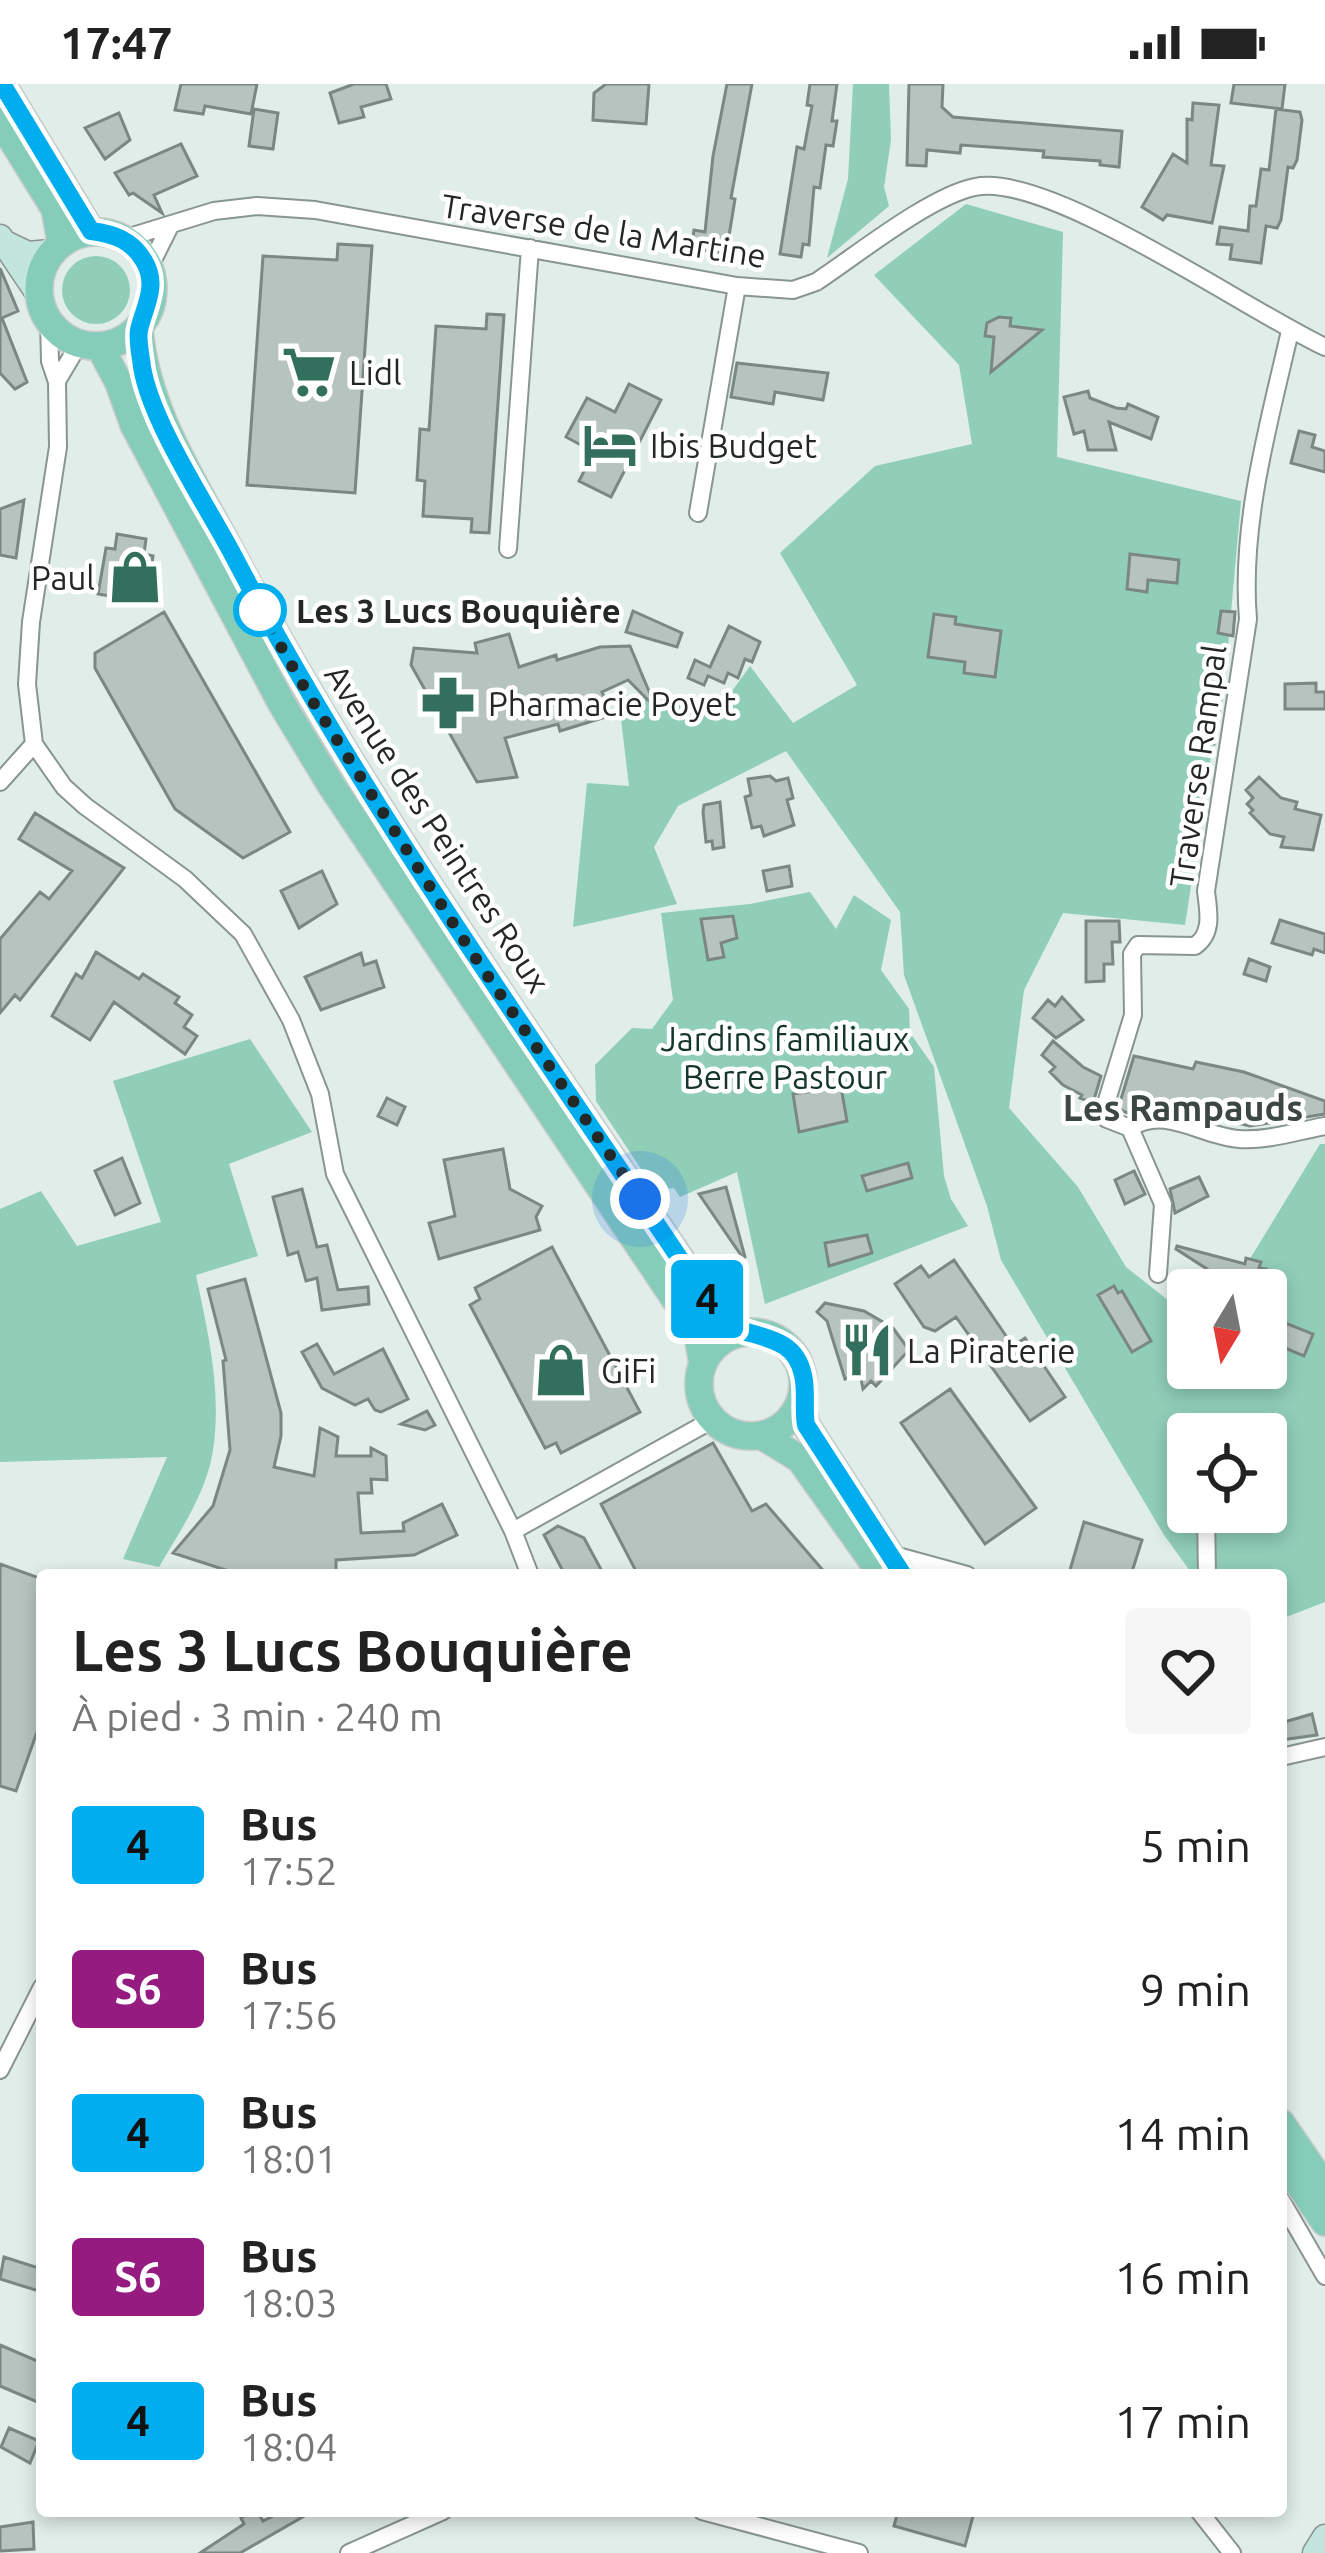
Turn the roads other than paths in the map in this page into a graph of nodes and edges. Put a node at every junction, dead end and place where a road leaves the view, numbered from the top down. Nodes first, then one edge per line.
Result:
1 (2, 84) edge
2 (0, 120) edge
3 (170, 226) junction
4 (91, 231) junction
5 (123, 239) junction
6 (2, 240) edge
7 (56, 246) junction
8 (530, 248) junction
9 (148, 270) junction
10 (737, 286) junction
11 (44, 307) junction
12 (139, 329) junction
13 (1290, 331) junction
14 (89, 345) junction
15 (1325, 347) edge
16 (57, 382) junction
17 (698, 513) dead end
18 (508, 548) dead end
19 (34, 744) junction
20 (0, 782) edge
21 (1325, 1126) edge
22 (1130, 1128) junction
23 (1158, 1274) dead end
24 (741, 1331) junction
25 (702, 1359) junction
26 (801, 1401) junction
27 (712, 1420) junction
28 (764, 1437) junction
29 (513, 1531) junction
30 (1206, 1533) edge
31 (892, 1568) edge
32 (528, 1569) edge
33 (1207, 1569) edge
34 (1325, 1747) edge
35 (1287, 1755) edge
36 (36, 1999) edge
37 (0, 2070) edge
38 (1287, 2132) edge
39 (1287, 2167) edge
40 (1325, 2187) edge
41 (1287, 2210) edge
42 (1325, 2222) edge
43 (1325, 2276) edge
44 (430, 2517) edge
45 (724, 2517) edge
46 (1204, 2517) edge
47 (1325, 2537) edge
48 (349, 2553) edge
49 (859, 2553) edge
50 (1232, 2553) edge
51 (1316, 2553) edge

1 - 4 main road
2 - 7 main road
3 - 5 street, Traverse de la Martine
3 - 8 street, Traverse de la Martine
3 - 9 street
4 - 5 main road
4 - 7 main road
5 - 9 main road
6 - 7 street
6 - 11 street
7 - 11 main road
8 - 10 street, Traverse de la Martine
8 - 18 street
9 - 12 main road
10 - 13 street, Traverse de la Martine
10 - 17 street
11 - 14 main road
11 - 16 street
12 - 14 main road
12 - 24 main road, Avenue des Peintres Roux
13 - 15 street, Traverse de la Martine
13 - 22 street, Traverse Rampal
14 - 16 street
14 - 25 main road, Avenue des Peintres Roux
16 - 19 street
19 - 20 street
19 - 29 street
21 - 22 street
22 - 23 street, Traverse Rampal
24 - 25 main road
24 - 26 main road
25 - 27 main road
26 - 28 main road
26 - 31 main road
27 - 28 main road
27 - 29 street
28 - 31 main road
29 - 32 street
30 - 33 street
34 - 35 street
36 - 37 street
38 - 40 main road
39 - 42 main road
41 - 43 street
44 - 48 street
45 - 49 street
46 - 50 street
47 - 51 street

